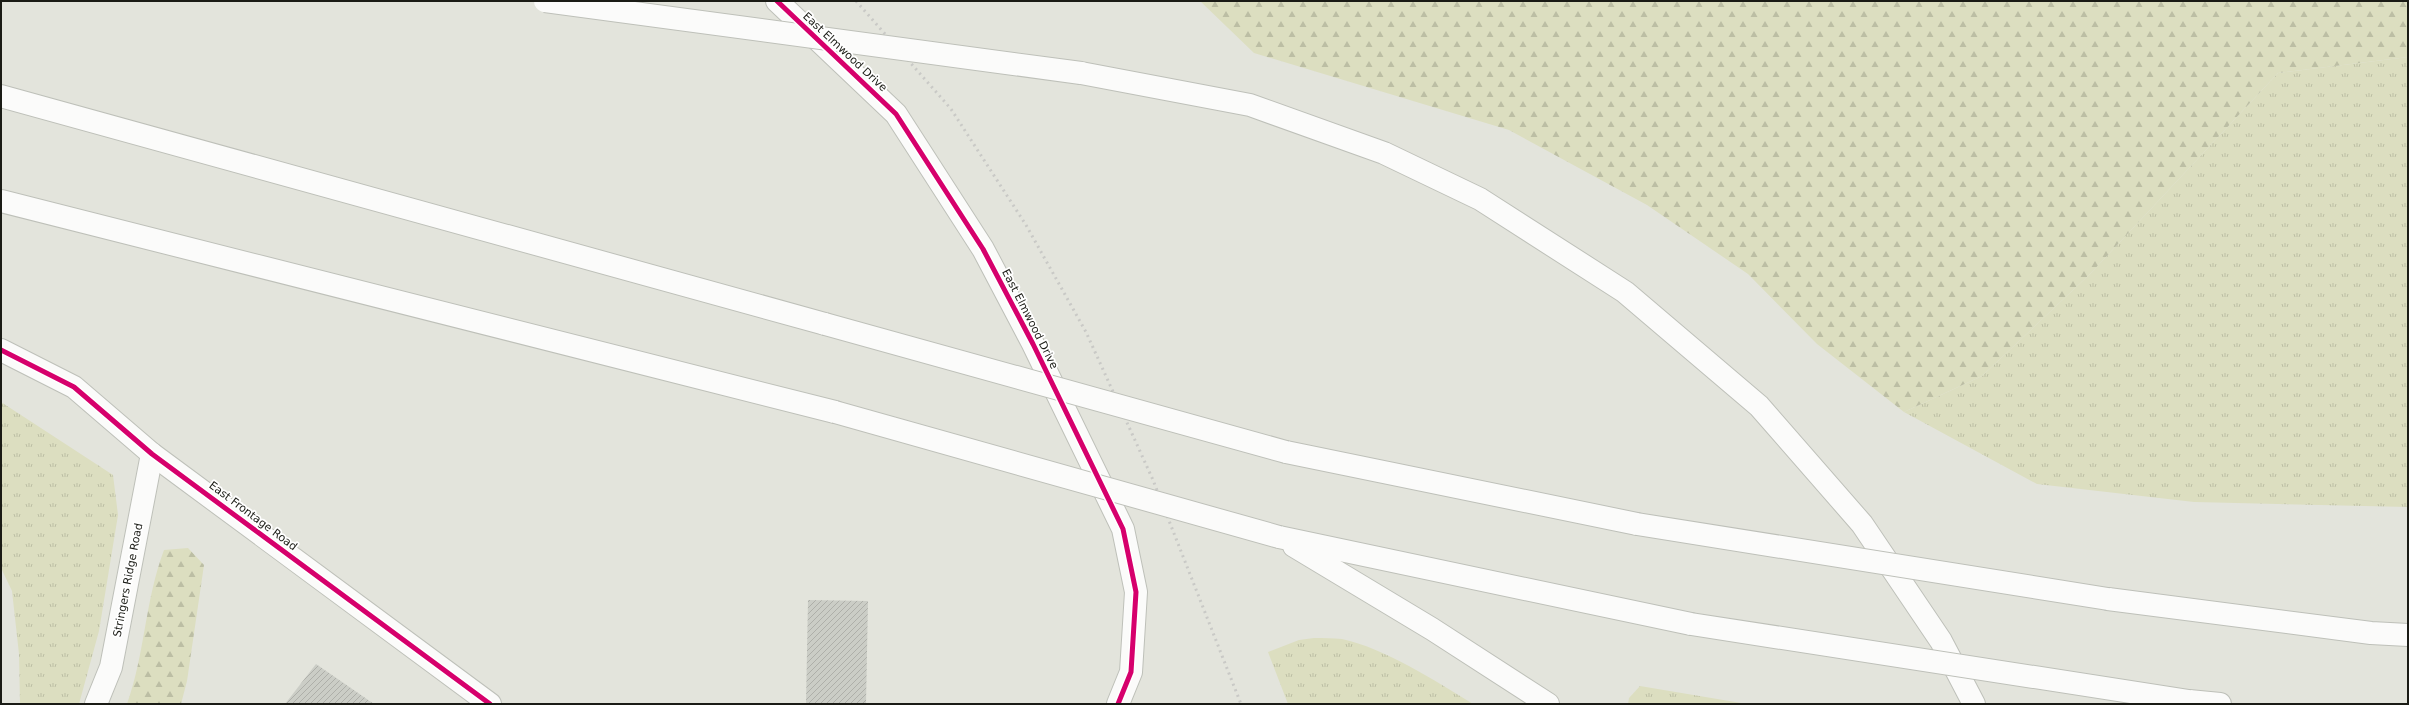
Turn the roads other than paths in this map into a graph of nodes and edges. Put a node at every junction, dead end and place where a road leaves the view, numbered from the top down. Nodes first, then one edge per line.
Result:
1 (545, 1) edge
2 (777, 1) edge
3 (1, 96) edge
4 (1, 201) edge
5 (1, 350) edge
6 (152, 454) junction
7 (1279, 537) junction
8 (2408, 635) edge
9 (96, 704) edge
10 (490, 704) edge
11 (1118, 704) edge
12 (1548, 704) edge
13 (1974, 704) edge
14 (2220, 704) edge

1 - 13 main road, bridge
2 - 11 main road, East Elmwood Drive
3 - 8 main road, bridge
4 - 7 main road, bridge
5 - 6 main road, East Frontage Road
6 - 9 main road, Stringers Ridge Road
6 - 10 main road, East Frontage Road
7 - 12 main road
7 - 14 main road, bridge

